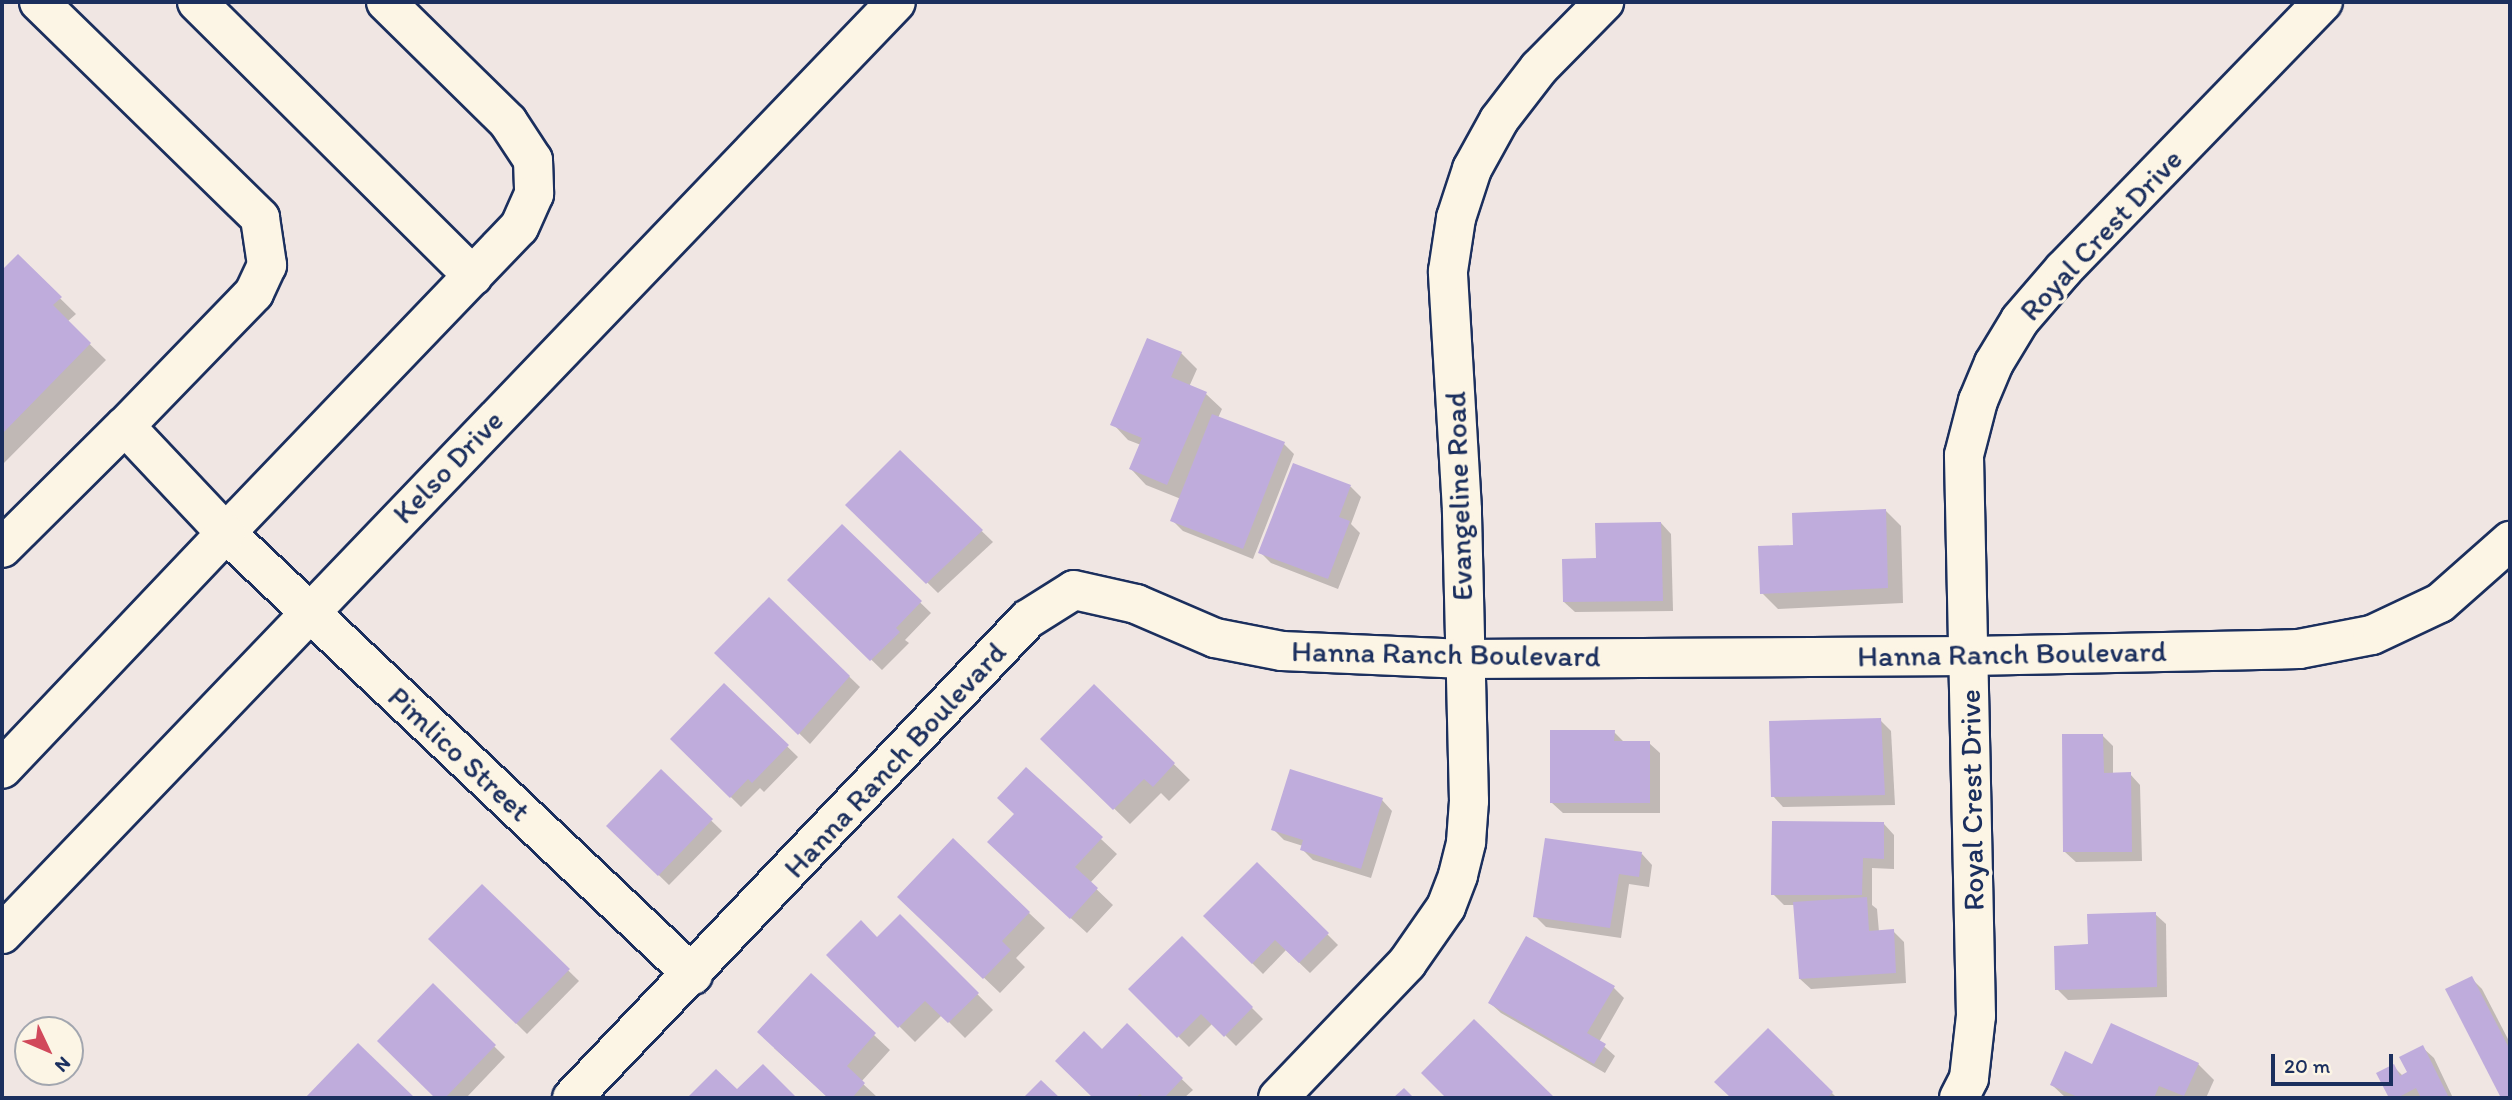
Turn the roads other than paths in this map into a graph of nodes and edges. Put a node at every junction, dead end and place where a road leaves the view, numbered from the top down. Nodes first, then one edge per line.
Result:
1 (39, 2) edge
2 (197, 2) edge
3 (386, 2) edge
4 (896, 2) edge
5 (1604, 2) edge
6 (2323, 2) edge
7 (472, 276) junction
8 (125, 426) junction
9 (226, 533) junction
10 (2510, 541) edge
11 (2, 548) edge
12 (309, 612) junction
13 (1970, 656) junction
14 (1465, 659) junction
15 (2, 769) edge
16 (2, 934) edge
17 (693, 975) junction
18 (572, 1098) edge
19 (1278, 1098) edge
20 (1959, 1098) edge

1 - 8 street
2 - 7 street
3 - 7 street
4 - 12 street, Kelso Drive
5 - 14 street, Evangeline Road
6 - 13 street, Royal Crest Drive
7 - 9 street
8 - 9 street, Pimlico Street
8 - 11 street
9 - 12 street, Pimlico Street
9 - 15 street
10 - 13 street, Hanna Ranch Boulevard
12 - 16 street, Kelso Drive
12 - 17 street, Pimlico Street
13 - 14 street, Hanna Ranch Boulevard
13 - 20 street, Royal Crest Drive
14 - 17 street, Hanna Ranch Boulevard
14 - 19 street, Evangeline Road
17 - 18 street, Hanna Ranch Boulevard

